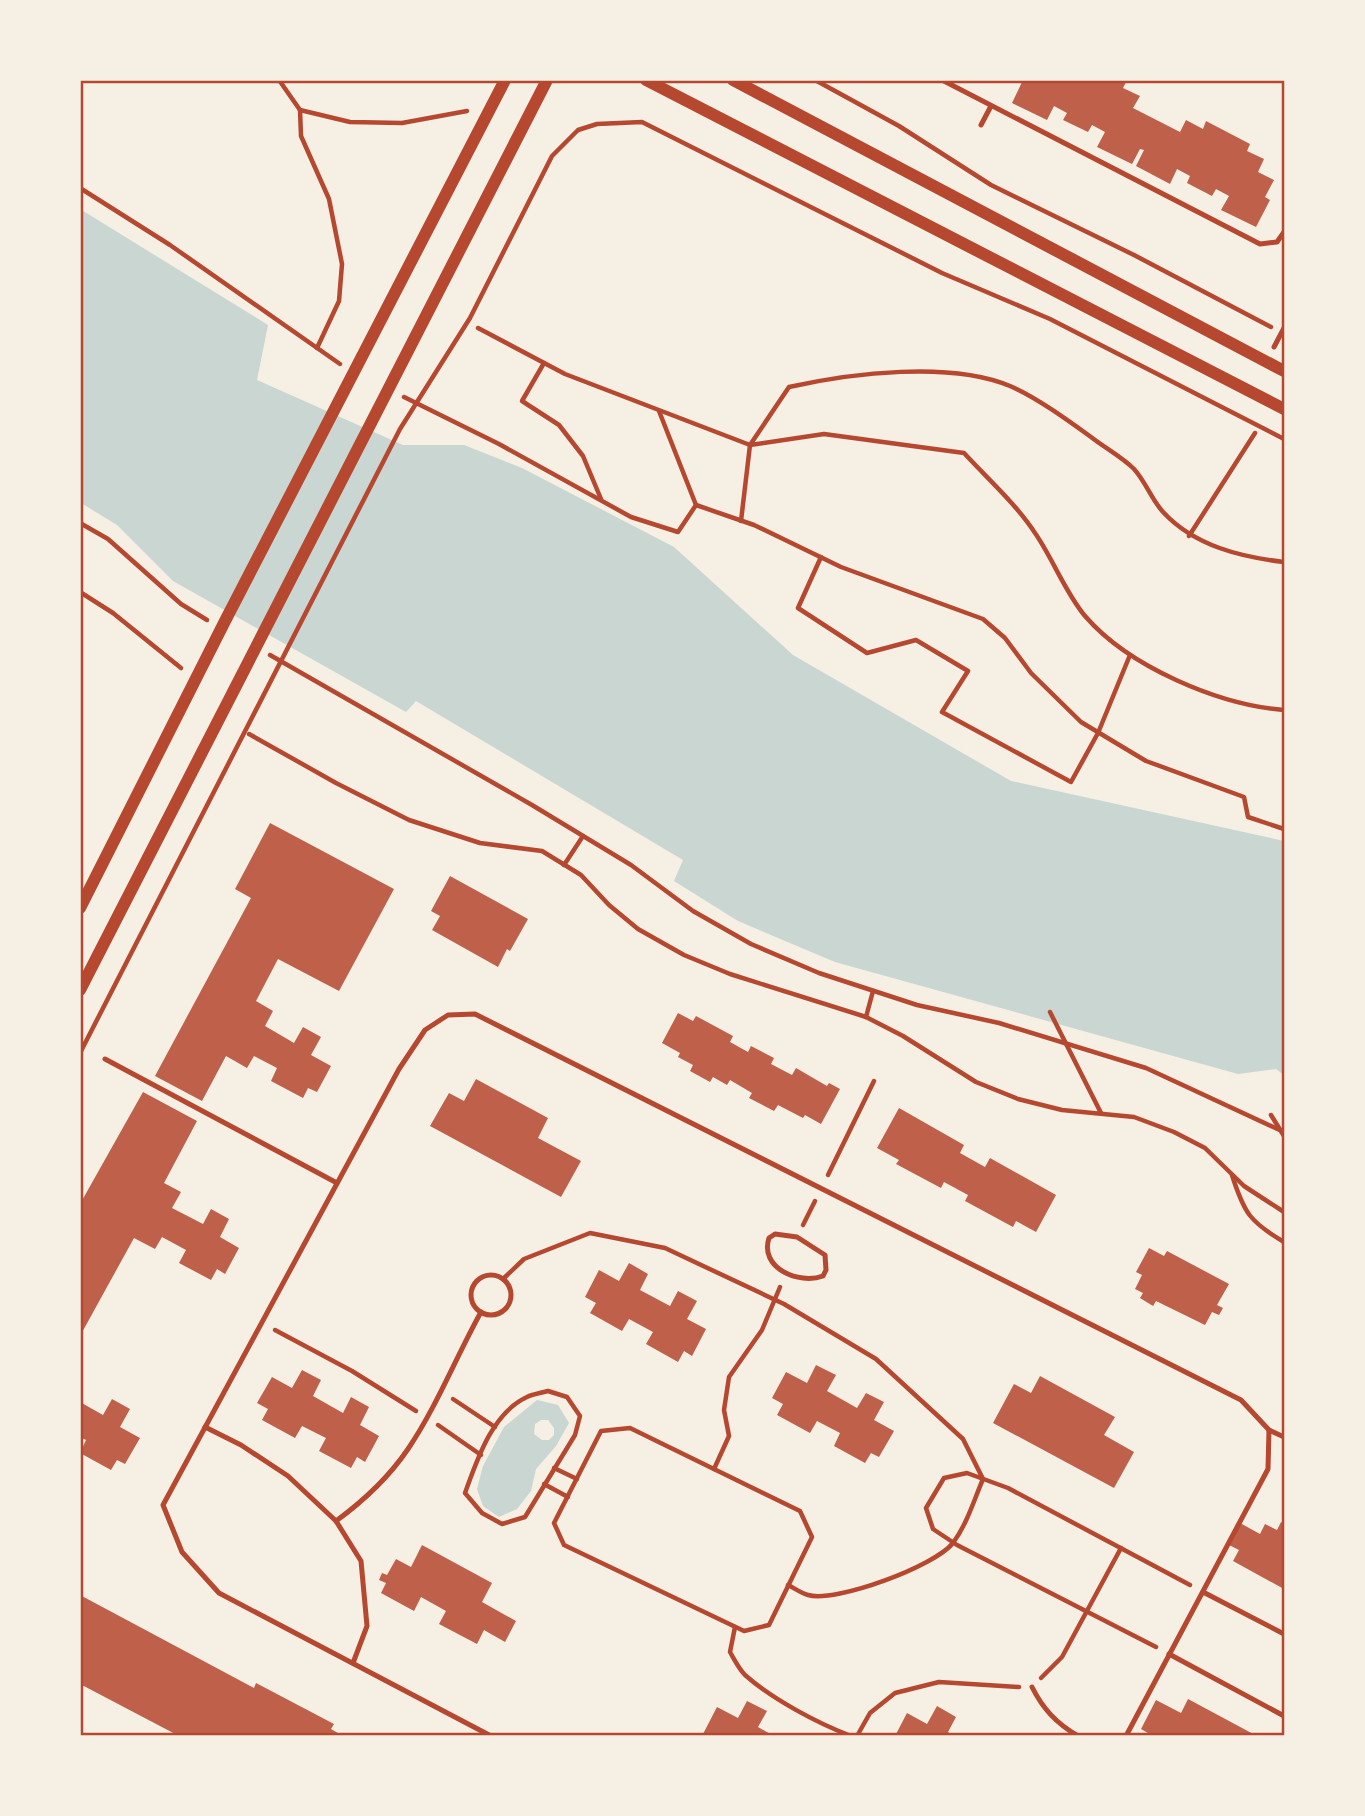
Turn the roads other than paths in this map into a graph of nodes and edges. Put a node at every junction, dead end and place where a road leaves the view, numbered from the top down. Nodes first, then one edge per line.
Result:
1 (505, 80) edge
2 (548, 80) edge
3 (646, 80) edge
4 (733, 80) edge
5 (942, 80) edge
6 (991, 106) junction
7 (981, 125) dead end
8 (1284, 232) edge
9 (1284, 328) edge
10 (1274, 348) dead end
11 (1284, 371) edge
12 (1284, 409) edge
13 (80, 908) edge
14 (80, 990) edge
15 (105, 1059) dead end
16 (337, 1183) junction
17 (797, 1237) joint
18 (481, 1312) junction
19 (205, 1427) junction
20 (1269, 1430) junction
21 (1284, 1437) edge
22 (336, 1521) junction
23 (1203, 1592) junction
24 (1284, 1634) edge
25 (1169, 1654) junction
26 (353, 1663) junction
27 (1032, 1687) road end
28 (1284, 1716) edge
29 (491, 1735) edge
30 (1078, 1735) edge
31 (1126, 1735) edge

1 - 13 street
2 - 14 street
3 - 12 street
4 - 11 street
5 - 6 lane
6 - 7 lane
6 - 8 lane
9 - 10 lane
15 - 16 lane
16 - 19 lane
16 - 20 lane
17 - 17 lane
18 - 18 lane
18 - 22 lane
19 - 22 lane
19 - 26 lane
20 - 21 lane
20 - 23 lane
22 - 26 lane
23 - 24 lane
23 - 25 lane
25 - 28 lane
25 - 31 lane
26 - 29 lane
27 - 30 lane

